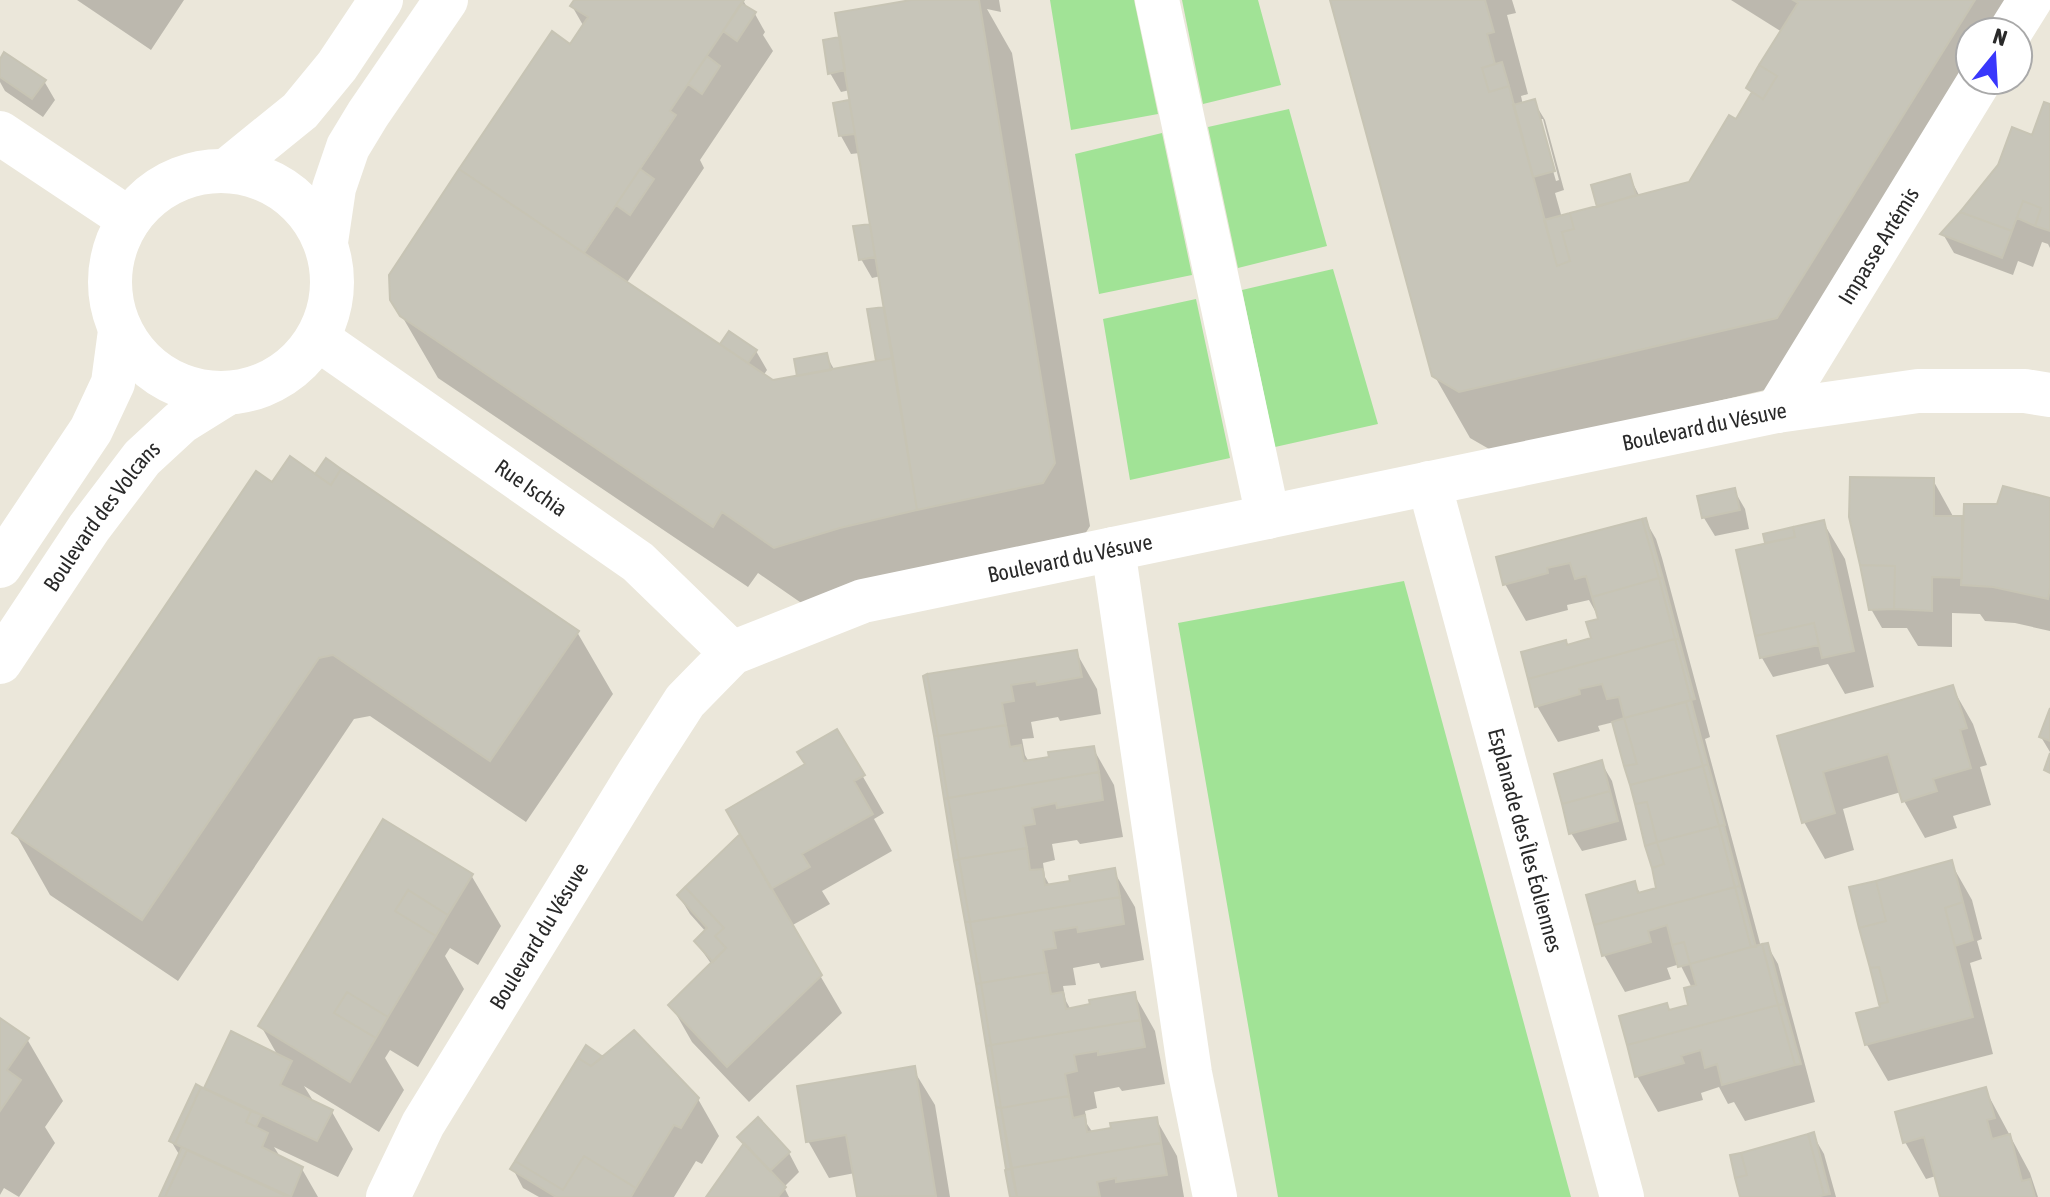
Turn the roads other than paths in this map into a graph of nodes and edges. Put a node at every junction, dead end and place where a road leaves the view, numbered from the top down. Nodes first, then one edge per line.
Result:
1 (381, 0) edge
2 (446, 0) edge
3 (1157, 0) edge
4 (1970, 96) edge
5 (0, 133) edge
6 (226, 171) junction
7 (129, 219) junction
8 (326, 242) junction
9 (120, 331) junction
10 (318, 339) junction
11 (226, 394) junction
12 (2050, 395) edge
13 (1777, 411) junction
14 (1429, 483) junction
15 (1268, 517) junction
16 (1113, 549) junction
17 (0, 566) edge
18 (732, 653) junction
19 (0, 662) edge
20 (388, 1197) edge
21 (1215, 1197) edge
22 (1622, 1197) edge

1 - 6 street
2 - 8 street
3 - 15 street
4 - 13 street, Impasse Artémis
5 - 7 street
6 - 7 street
6 - 8 street
7 - 9 street
8 - 10 street
9 - 11 street
9 - 17 street
10 - 11 street
10 - 18 street, Rue Ischia
11 - 19 street, Boulevard des Volcans
12 - 13 street, Boulevard du Vésuve
13 - 14 street, Boulevard du Vésuve
14 - 15 street, Boulevard du Vésuve
14 - 22 street, Esplanade des Îles Éoliennes
15 - 16 street, Boulevard du Vésuve
16 - 18 street, Boulevard du Vésuve
16 - 21 street
18 - 20 street, Boulevard du Vésuve

